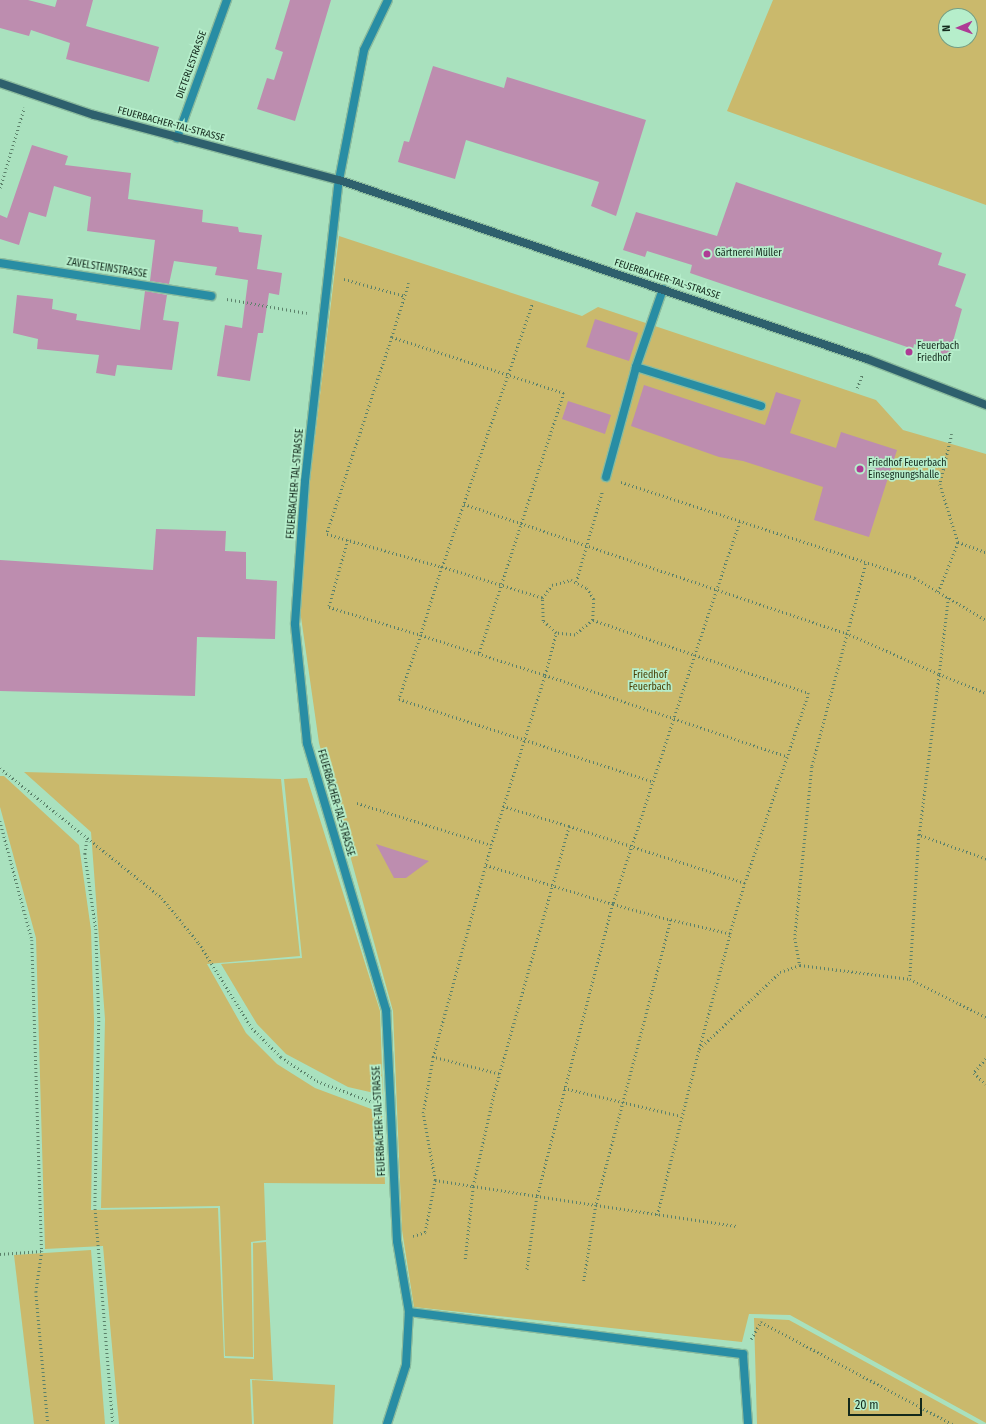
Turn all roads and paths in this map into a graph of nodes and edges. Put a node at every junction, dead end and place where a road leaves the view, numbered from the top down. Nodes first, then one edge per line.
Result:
1 (227, 0) edge
2 (388, 0) edge
3 (0, 83) edge
4 (28, 91) junction
5 (177, 138) junction
6 (339, 180) junction
7 (0, 188) edge
8 (0, 263) edge
9 (358, 283) dead end
10 (409, 283) dead end
11 (663, 289) junction
12 (211, 296) joint
13 (405, 296) junction
14 (532, 304) dead end
15 (326, 315) junction
16 (392, 336) junction
17 (636, 366) junction
18 (508, 374) junction
19 (986, 405) edge
20 (761, 406) dead end
21 (952, 434) dead end
22 (606, 477) junction
23 (464, 504) junction
24 (740, 522) junction
25 (524, 524) junction
26 (348, 540) junction
27 (958, 542) junction
28 (587, 543) junction
29 (986, 552) edge
30 (866, 564) junction
31 (442, 568) junction
32 (576, 582) junction
33 (502, 586) junction
34 (717, 588) junction
35 (938, 592) junction
36 (542, 598) junction
37 (948, 598) junction
38 (593, 620) junction
39 (986, 620) edge
40 (556, 633) junction
41 (846, 633) junction
42 (420, 635) junction
43 (479, 655) junction
44 (695, 655) junction
45 (939, 674) junction
46 (545, 675) junction
47 (986, 693) edge
48 (673, 719) junction
49 (524, 739) junction
50 (788, 757) junction
51 (0, 768) edge
52 (652, 781) junction
53 (357, 803) dead end
54 (503, 806) junction
55 (0, 821) edge
56 (569, 826) junction
57 (919, 835) junction
58 (87, 840) junction
59 (491, 845) junction
60 (631, 846) junction
61 (986, 859) edge
62 (486, 865) junction
63 (745, 883) junction
64 (552, 885) junction
65 (613, 904) junction
66 (672, 920) junction
67 (730, 934) junction
68 (800, 964) junction
69 (910, 979) junction
70 (986, 1017) edge
71 (699, 1049) junction
72 (433, 1057) junction
73 (986, 1059) edge
74 (500, 1074) junction
75 (986, 1084) edge
76 (564, 1088) junction
77 (620, 1102) junction
78 (389, 1107) junction
79 (681, 1116) junction
80 (436, 1180) junction
81 (473, 1186) junction
82 (538, 1197) junction
83 (596, 1205) junction
84 (657, 1215) junction
85 (736, 1226) dead end
86 (396, 1241) junction
87 (42, 1251) junction
88 (0, 1254) edge
89 (465, 1259) dead end
90 (527, 1271) dead end
91 (584, 1281) dead end
92 (409, 1312) junction
93 (743, 1354) junction
94 (48, 1424) edge
95 (113, 1424) edge
96 (387, 1424) edge
97 (748, 1424) edge
98 (952, 1424) edge

1 - 5 street, DIETERLESTRASSE
2 - 6 street
3 - 4 main road, FEUERBACHER-TAL-STRASSE
4 - 5 main road, FEUERBACHER-TAL-STRASSE
4 - 7 path
5 - 6 main road, FEUERBACHER-TAL-STRASSE
6 - 11 main road, FEUERBACHER-TAL-STRASSE
6 - 15 street, FEUERBACHER-TAL-STRASSE
8 - 12 street, ZAVELSTEINSTRASSE
9 - 13 path
10 - 13 path
11 - 17 street
11 - 19 main road, FEUERBACHER-TAL-STRASSE
12 - 15 path
13 - 16 path
14 - 18 path
15 - 78 street, FEUERBACHER-TAL-STRASSE
16 - 18 path
16 - 26 path
17 - 20 street
17 - 22 street
18 - 23 path
18 - 25 path
21 - 27 path
22 - 24 path
22 - 28 path
23 - 25 path
23 - 31 path
24 - 30 path
24 - 34 path
25 - 28 path
25 - 33 path
26 - 31 path
26 - 42 path
27 - 29 path
27 - 35 path
28 - 32 path
28 - 34 path
30 - 35 path
30 - 41 path
31 - 33 path
31 - 42 path
32 - 36 path
32 - 38 path
33 - 36 path
33 - 43 path
34 - 41 path
34 - 44 path
35 - 37 path
36 - 40 path
37 - 39 path
37 - 45 path
38 - 40 path
38 - 44 path
40 - 46 path
41 - 45 path
41 - 68 path
42 - 43 path
42 - 49 path
43 - 46 path
44 - 48 path
44 - 50 path
45 - 47 path
45 - 57 path
46 - 48 path
46 - 49 path
48 - 50 path
48 - 52 path
49 - 52 path
49 - 54 path
50 - 63 path
51 - 58 path
52 - 60 path
53 - 59 path
54 - 56 path
54 - 59 path
55 - 87 path
56 - 60 path
56 - 64 path
57 - 61 path
57 - 69 path
58 - 78 path
58 - 95 path
59 - 62 path
60 - 63 path
60 - 65 path
62 - 64 path
62 - 72 path
63 - 67 path
64 - 65 path
64 - 74 path
65 - 66 path
65 - 76 path
66 - 67 path
66 - 77 path
67 - 71 path
68 - 69 path
68 - 71 path
69 - 70 path
71 - 79 path
72 - 74 path
72 - 80 path
73 - 75 path
74 - 81 path
76 - 77 path
76 - 82 path
77 - 79 path
77 - 83 path
78 - 86 street, FEUERBACHER-TAL-STRASSE
79 - 84 path
80 - 81 path
80 - 86 path
81 - 82 path
81 - 89 path
82 - 83 path
82 - 90 path
83 - 84 path
83 - 91 path
84 - 85 path
86 - 92 street, FEUERBACHER-TAL-STRASSE
87 - 88 path
87 - 94 path
92 - 93 street
92 - 96 street, FEUERBACHER-TAL-STRASSE
93 - 97 street
93 - 98 path

